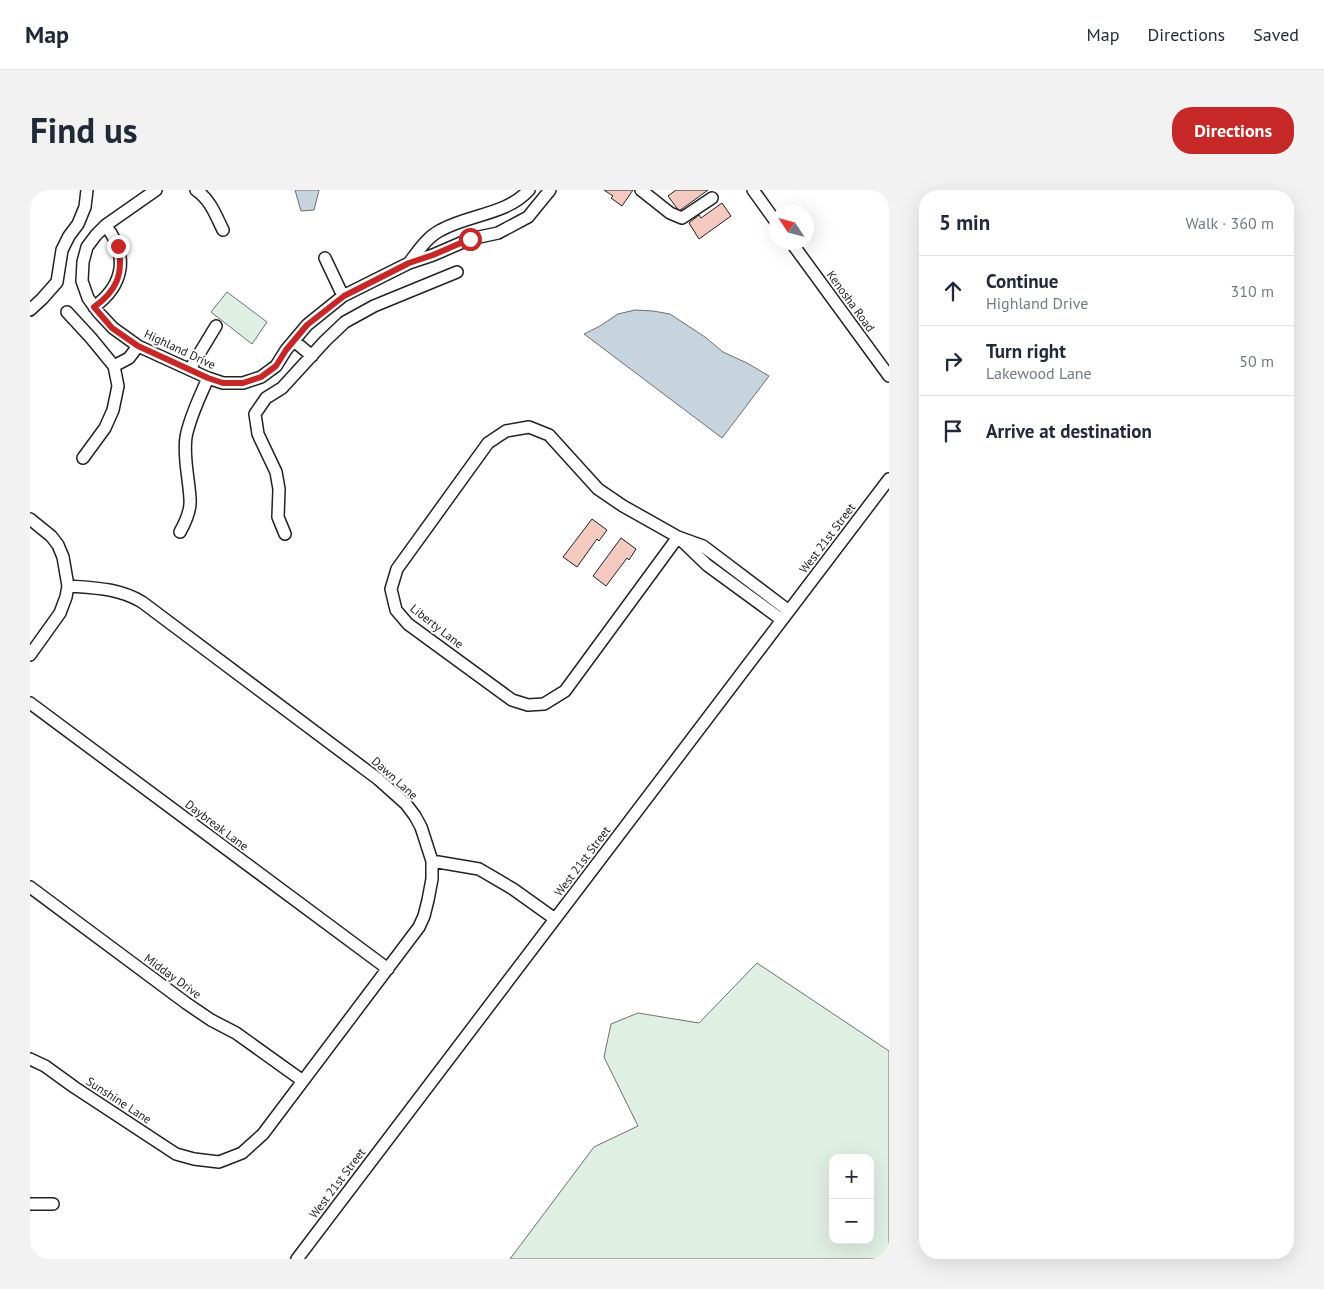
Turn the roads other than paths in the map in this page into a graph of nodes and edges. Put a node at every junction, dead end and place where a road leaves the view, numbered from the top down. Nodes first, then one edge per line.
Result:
1 (87, 190) edge
2 (156, 190) edge
3 (196, 190) edge
4 (529, 190) edge
5 (550, 190) edge
6 (641, 190) edge
7 (753, 190) edge
8 (712, 198) dead end
9 (769, 212) edge
10 (106, 226) junction
11 (223, 230) dead end
12 (797, 250) edge
13 (62, 256) junction
14 (324, 258) dead end
15 (83, 262) junction
16 (409, 263) junction
17 (458, 272) dead end
18 (344, 296) junction
19 (94, 307) junction
20 (30, 310) edge
21 (67, 312) dead end
22 (216, 326) dead end
23 (294, 341) junction
24 (138, 346) junction
25 (312, 356) junction
26 (114, 366) junction
27 (190, 369) junction
28 (889, 376) edge
29 (208, 378) junction
30 (83, 458) dead end
31 (889, 479) edge
32 (30, 518) edge
33 (180, 532) dead end
34 (285, 534) dead end
35 (678, 537) junction
36 (68, 586) junction
37 (789, 611) junction
38 (782, 620) junction
39 (30, 655) edge
40 (30, 703) edge
41 (432, 861) junction
42 (30, 887) edge
43 (555, 919) junction
44 (388, 969) junction
45 (30, 1059) edge
46 (303, 1081) junction
47 (220, 1167) joint
48 (30, 1204) edge
49 (53, 1204) dead end
50 (297, 1259) edge

1 - 13 street
2 - 10 street, Highland Drive
3 - 11 street
4 - 16 street, Highland Drive
5 - 16 street, Highland Drive
6 - 8 street
7 - 9 street
10 - 15 street, Highland Drive
10 - 19 street
12 - 28 street, Kenosha Road
13 - 15 street
13 - 20 street
14 - 18 street
15 - 19 street, Highland Drive
16 - 18 street, Highland Drive
17 - 25 street
18 - 23 street, Highland Drive
19 - 24 street, Highland Drive
21 - 26 street
22 - 27 street
23 - 25 street
23 - 29 street, Highland Drive
24 - 26 street
24 - 27 street, Highland Drive
25 - 34 street
26 - 30 street
27 - 29 street, Highland Drive
29 - 33 street
31 - 37 street, West 21st Street
32 - 36 street
35 - 35 street, Liberty Lane
35 - 37 street, Liberty Lane
35 - 38 street, Liberty Lane
36 - 39 street
36 - 41 street, Dawn Lane
37 - 38 street, West 21st Street
38 - 43 street, West 21st Street
40 - 44 street, Daybreak Lane
41 - 43 street
41 - 44 street, Dawn Lane
42 - 46 street, Midday Drive
43 - 50 street, West 21st Street
44 - 46 street, Dawn Lane
45 - 47 street, Sunshine Lane
46 - 47 street, Dawn Lane
48 - 49 street

